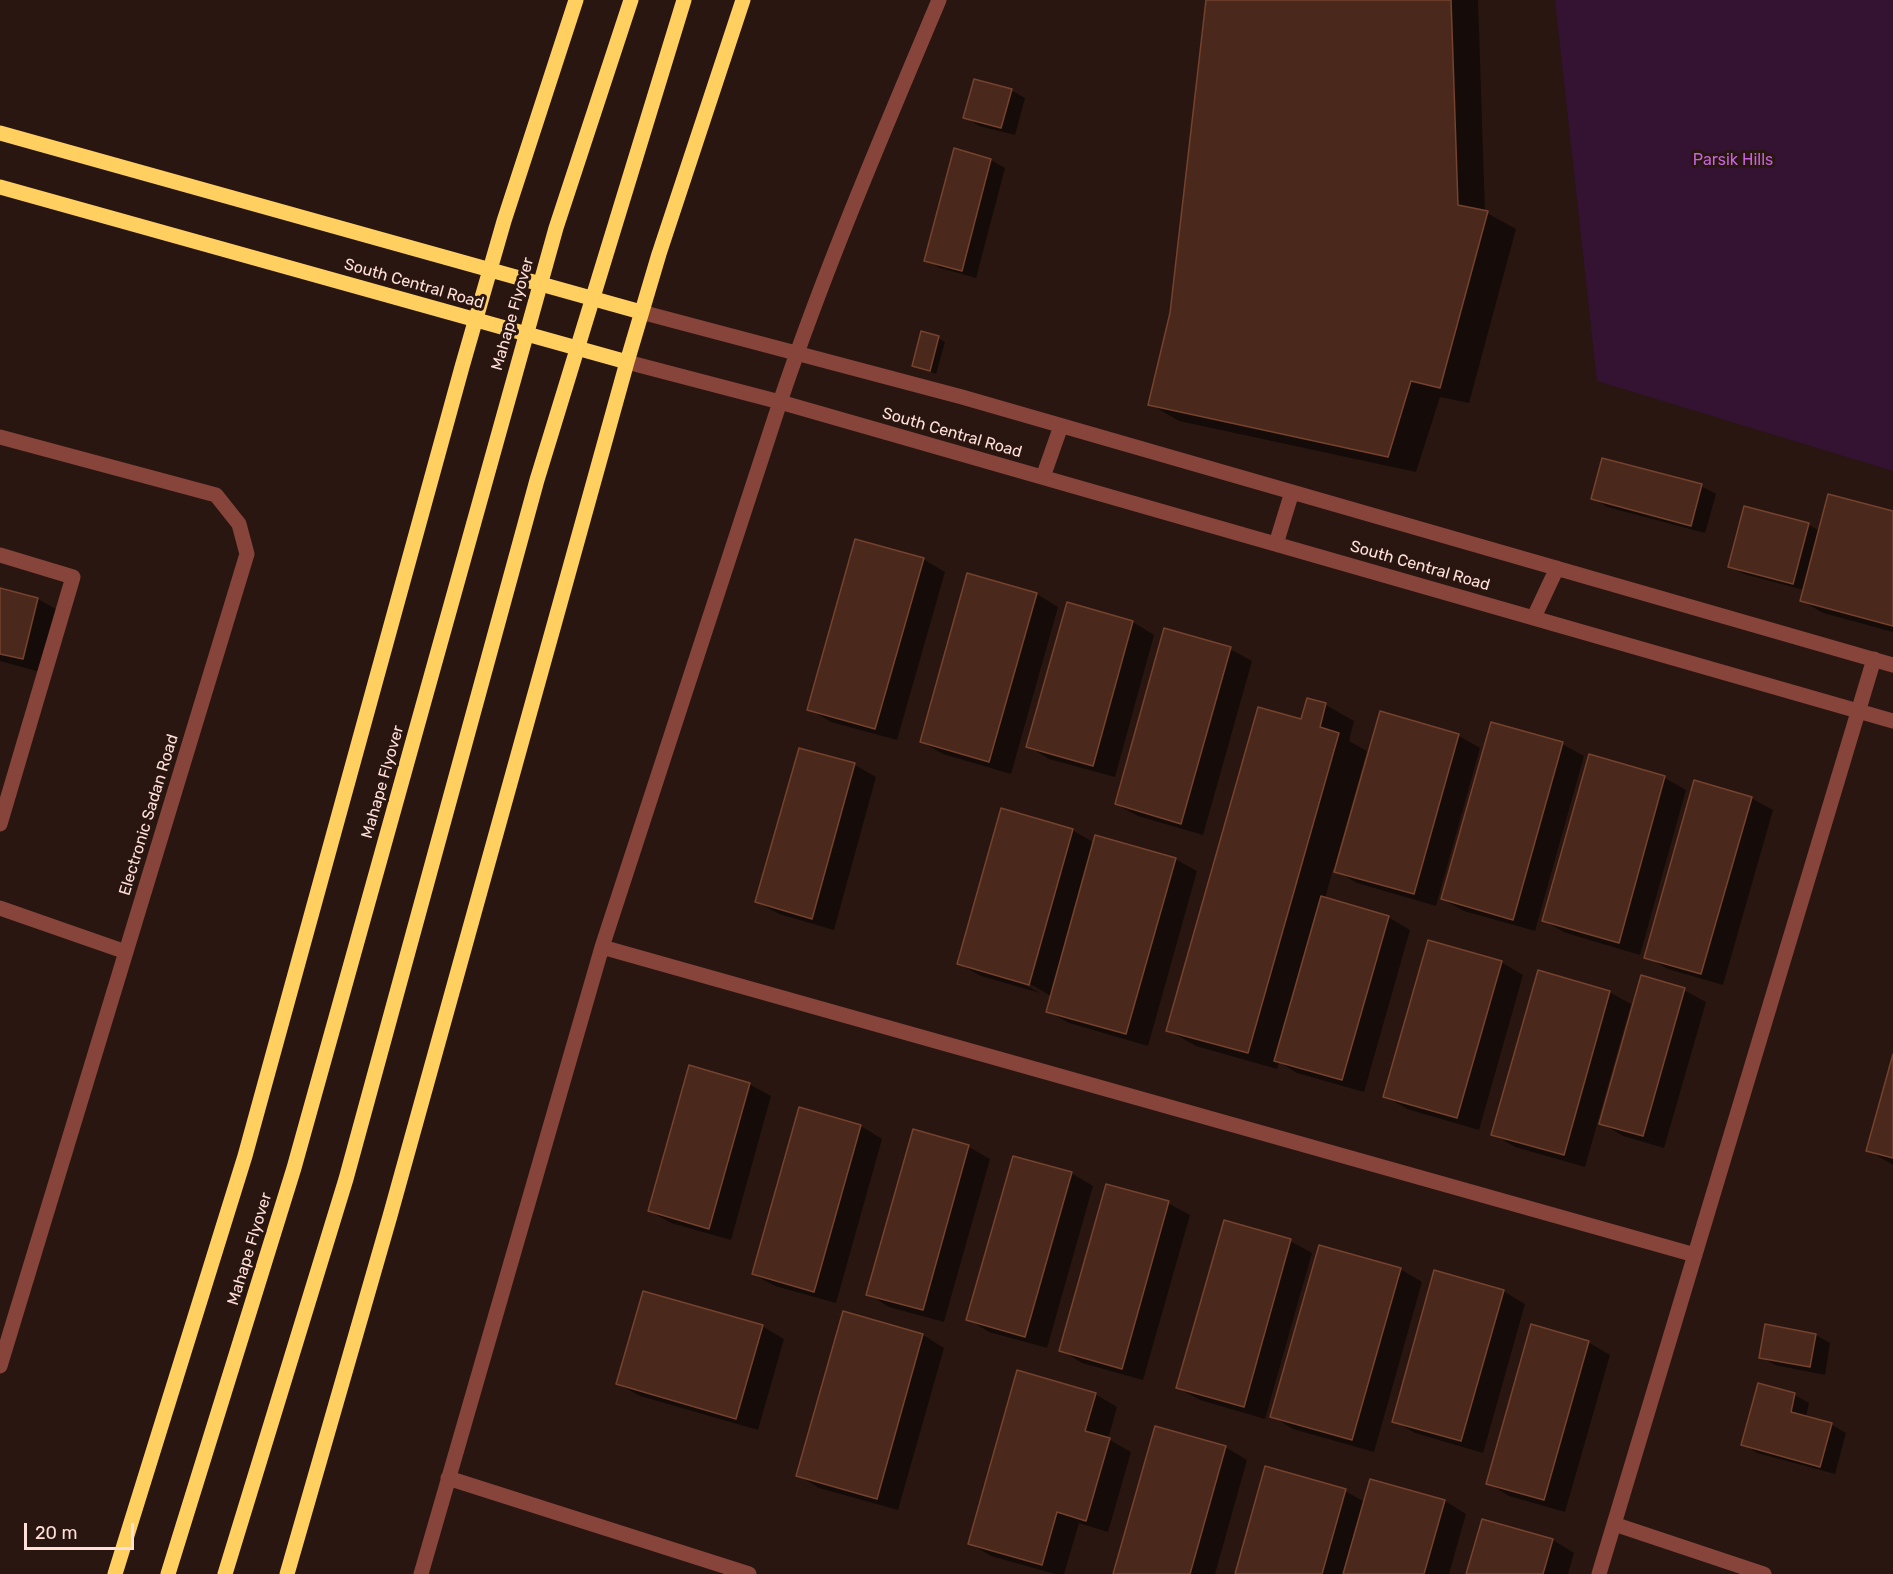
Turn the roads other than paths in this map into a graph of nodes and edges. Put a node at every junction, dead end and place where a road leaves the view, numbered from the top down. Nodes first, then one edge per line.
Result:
1 (576, 0) edge
2 (631, 0) edge
3 (684, 0) edge
4 (743, 0) edge
5 (939, 0) edge
6 (0, 133) edge
7 (0, 187) edge
8 (490, 269) junction
9 (641, 312) junction
10 (475, 320) junction
11 (797, 353) junction
12 (627, 362) junction
13 (780, 402) junction
14 (1060, 426) junction
15 (0, 437) edge
16 (1043, 477) junction
17 (1292, 492) junction
18 (1276, 544) junction
19 (0, 555) edge
20 (1557, 568) junction
21 (1534, 617) junction
22 (1874, 659) junction
23 (1893, 665) edge
24 (1859, 710) junction
25 (1893, 721) edge
26 (0, 824) edge
27 (0, 908) edge
28 (602, 947) junction
29 (126, 952) junction
30 (1695, 1255) junction
31 (0, 1366) edge
32 (448, 1478) junction
33 (1614, 1524) junction
34 (115, 1574) edge
35 (168, 1574) edge
36 (225, 1574) edge
37 (287, 1574) edge
38 (421, 1574) edge
39 (749, 1574) edge
40 (1599, 1574) edge
41 (1764, 1574) edge

1 - 8 main road
2 - 35 main road, Mahape Flyover, bridge
3 - 36 main road, bridge
4 - 9 main road
5 - 11 street
6 - 8 main road, South Central Road
7 - 10 main road, South Central Road
8 - 9 main road, South Central Road
8 - 10 main road
9 - 11 street, South Central Road
9 - 12 main road
10 - 12 main road, South Central Road
10 - 34 main road
11 - 13 street
11 - 14 street, South Central Road
12 - 13 street, South Central Road
12 - 37 main road
13 - 16 street, South Central Road
13 - 28 street
14 - 16 street
14 - 17 street, South Central Road
15 - 29 street, Electronic Sadan Road
16 - 18 street, South Central Road
17 - 18 street
17 - 20 street, South Central Road
18 - 21 street, South Central Road
19 - 26 street
20 - 21 street
20 - 22 street, South Central Road
21 - 24 street, South Central Road
22 - 23 street, South Central Road
22 - 24 street
24 - 25 street, South Central Road
24 - 30 street
27 - 29 street
28 - 30 street
28 - 32 street
29 - 31 street, Electronic Sadan Road
30 - 33 street
32 - 38 street
32 - 39 street
33 - 40 street
33 - 41 street

